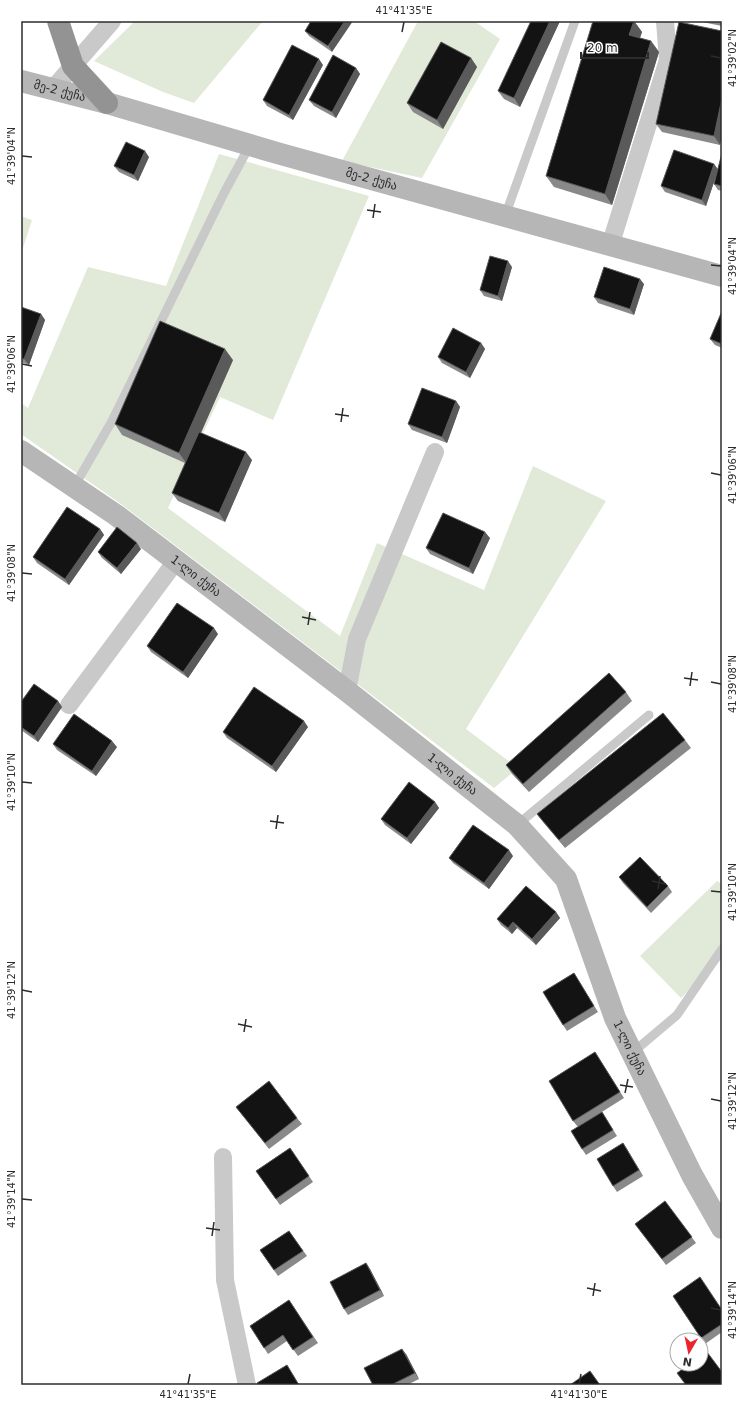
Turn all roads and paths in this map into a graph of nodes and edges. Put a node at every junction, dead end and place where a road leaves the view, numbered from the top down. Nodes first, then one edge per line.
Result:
1 (58, 21) edge
2 (112, 21) edge
3 (575, 21) edge
4 (665, 21) edge
5 (73, 66) junction
6 (21, 81) edge
7 (53, 89) junction
8 (107, 103) junction
9 (250, 145) junction
10 (505, 216) junction
11 (610, 246) junction
12 (722, 276) edge
13 (21, 451) edge
14 (435, 452) dead end
15 (74, 488) junction
16 (176, 561) junction
17 (347, 691) junction
18 (69, 705) dead end
19 (649, 715) dead end
20 (517, 825) junction
21 (722, 949) edge
22 (632, 1053) junction
23 (223, 1157) dead end
24 (722, 1228) edge
25 (247, 1385) edge

1 - 5 highway
2 - 5 street
3 - 10 lane
4 - 11 street
5 - 7 street
5 - 8 highway
6 - 7 street, მე-2 ქუჩა
7 - 8 street, მე-2 ქუჩა
8 - 9 street, მე-2 ქუჩა
9 - 10 street, მე-2 ქუჩა
9 - 15 lane
10 - 11 street, მე-2 ქუჩა
11 - 12 street, მე-2 ქუჩა
13 - 15 street, 1-ლი ქუჩა
14 - 17 street
15 - 16 street, 1-ლი ქუჩა
16 - 17 street, 1-ლი ქუჩა
16 - 18 street
17 - 20 street, 1-ლი ქუჩა
19 - 20 lane
20 - 22 street, 1-ლი ქუჩა
21 - 22 lane
22 - 24 street, 1-ლი ქუჩა
23 - 25 street

